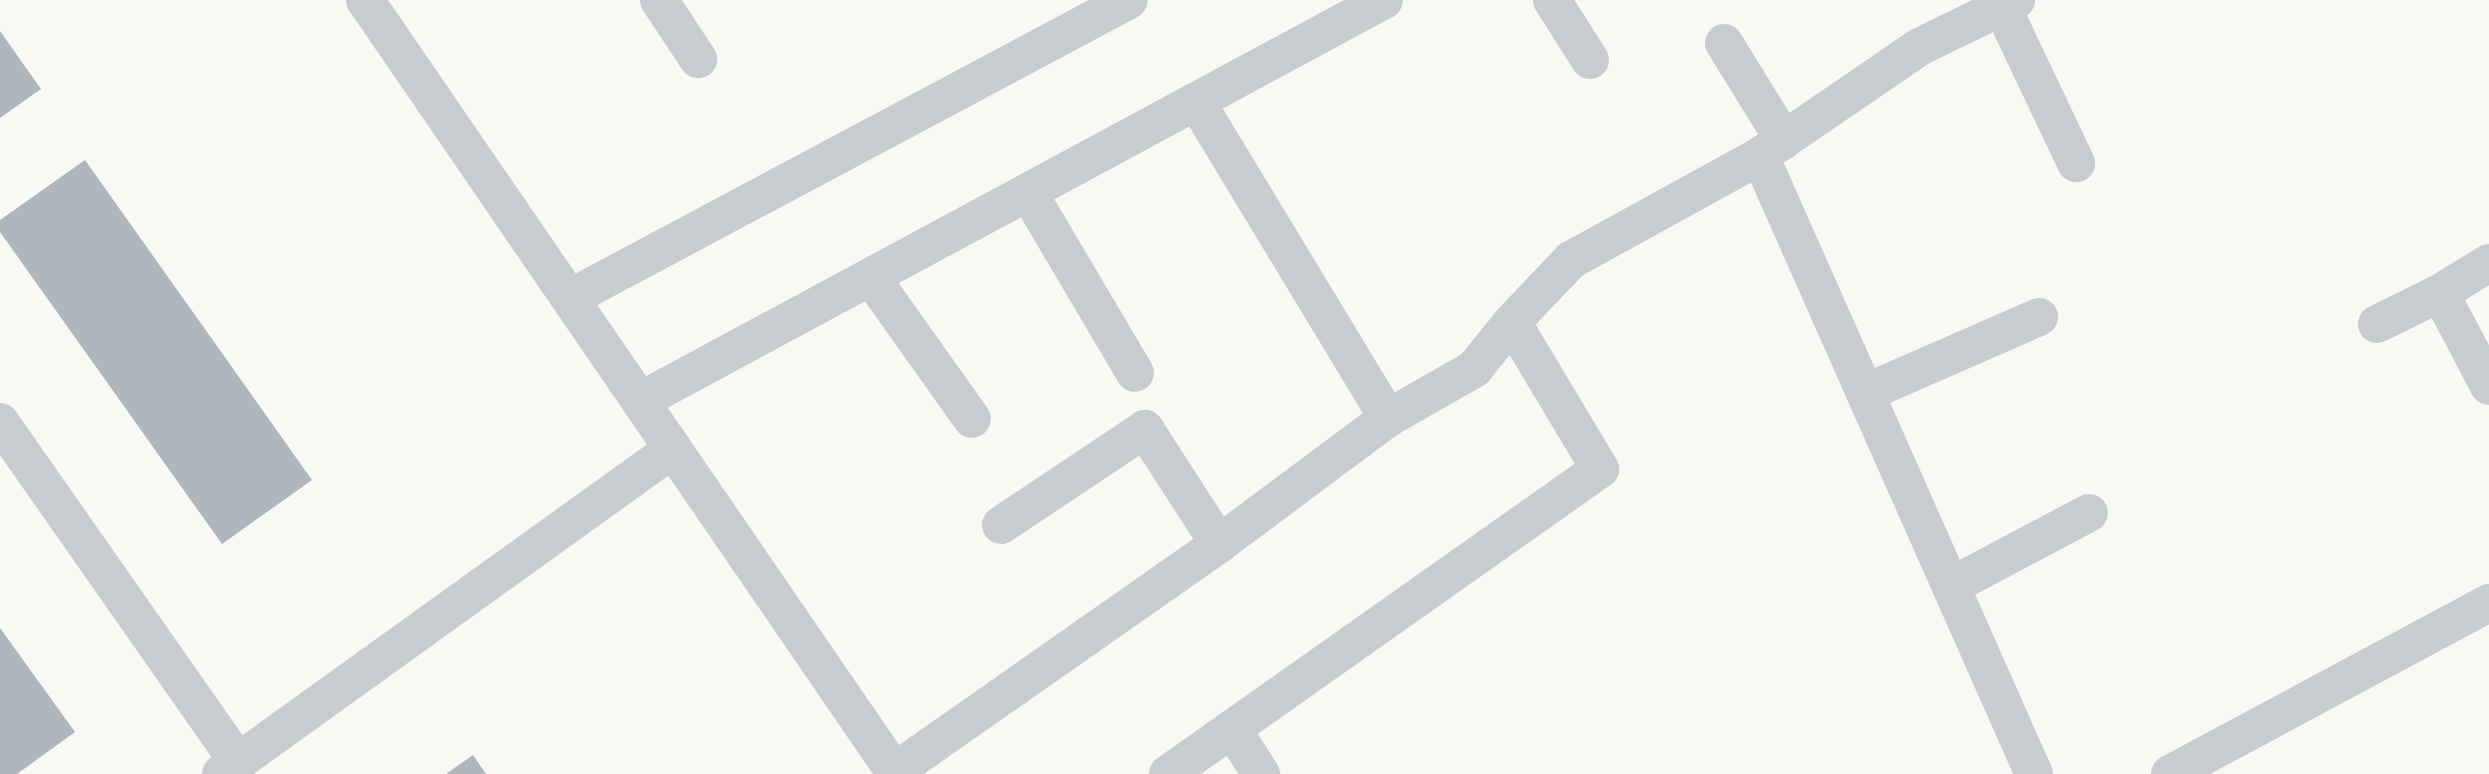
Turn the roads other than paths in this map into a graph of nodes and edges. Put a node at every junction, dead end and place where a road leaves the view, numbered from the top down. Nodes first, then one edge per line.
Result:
1 (365, 0) edge
2 (659, 0) edge
3 (1129, 0) edge
4 (1384, 0) edge
5 (1552, 0) edge
6 (2009, 4) edge
7 (1724, 43) dead end
8 (698, 59) dead end
9 (1590, 60) dead end
10 (1196, 101) junction
11 (1772, 148) junction
12 (2076, 163) dead end
13 (1028, 192) junction
14 (2489, 263) edge
15 (871, 277) junction
16 (2440, 293) junction
17 (570, 298) junction
18 (2039, 317) dead end
19 (1512, 322) junction
20 (2377, 324) dead end
21 (1135, 373) dead end
22 (2489, 386) edge
23 (1865, 393) junction
24 (640, 401) junction
25 (1388, 418) junction
26 (972, 419) dead end
27 (0, 422) edge
28 (673, 449) junction
29 (2088, 513) dead end
30 (1001, 525) dead end
31 (1219, 544) junction
32 (1951, 586) junction
33 (2489, 603) edge
34 (1232, 729) junction
35 (230, 768) edge
36 (895, 773) edge
37 (1168, 774) edge
38 (1261, 774) edge
39 (2034, 774) edge
40 (2170, 774) edge

1 - 17 street
2 - 8 street
3 - 17 street
4 - 10 street
5 - 9 street
6 - 11 street
6 - 12 street
7 - 11 street
10 - 13 street
10 - 25 street
11 - 19 street
11 - 23 street
13 - 15 street
13 - 21 street
14 - 16 street
15 - 24 street
15 - 26 street
16 - 20 street
16 - 22 street
17 - 24 street
18 - 23 street
19 - 25 street
19 - 34 street
23 - 32 street
24 - 28 street
25 - 31 street
27 - 35 street
28 - 35 street
28 - 36 street
29 - 32 street
30 - 31 street
31 - 36 street
32 - 39 street
33 - 40 street
34 - 37 street
34 - 38 street

